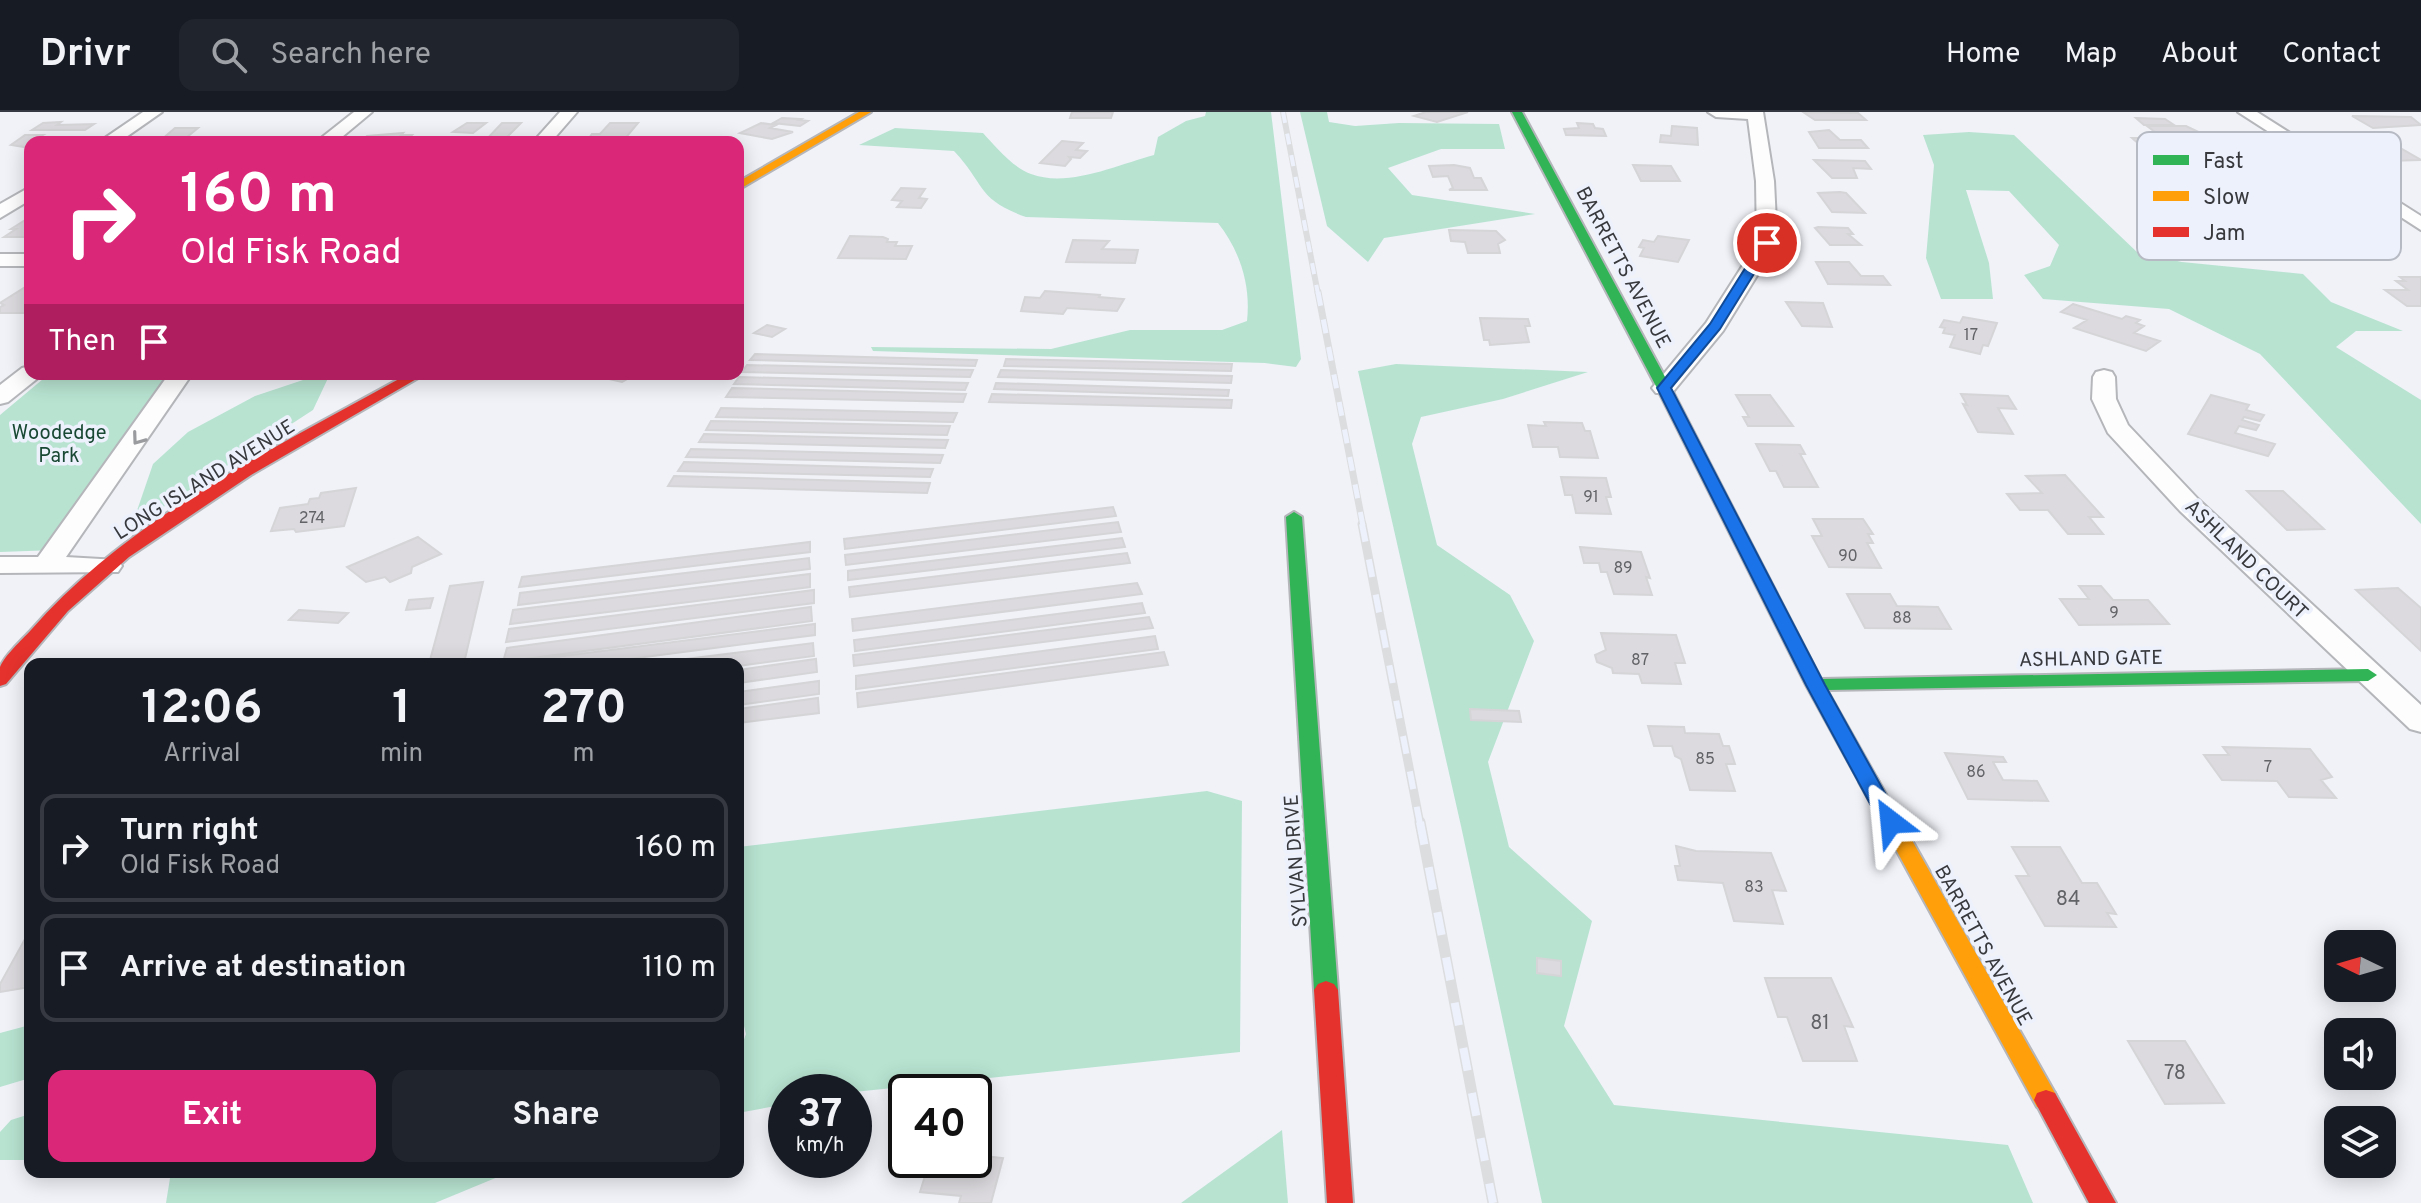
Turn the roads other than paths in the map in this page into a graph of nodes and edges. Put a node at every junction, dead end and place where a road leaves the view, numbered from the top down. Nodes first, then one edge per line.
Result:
1 (154, 112) edge
2 (364, 112) edge
3 (569, 112) edge
4 (866, 112) edge
5 (1517, 112) edge
6 (1716, 112) edge
7 (2246, 112) edge
8 (1755, 113) edge
9 (2277, 132) edge
10 (117, 136) edge
11 (333, 136) edge
12 (547, 136) edge
13 (744, 183) edge
14 (24, 196) edge
15 (2401, 211) edge
16 (0, 212) edge
17 (2421, 224) edge
18 (0, 260) edge
19 (24, 260) edge
20 (2104, 377) dead end
21 (24, 378) edge
22 (177, 380) edge
23 (408, 380) edge
24 (1664, 388) junction
25 (0, 397) edge
26 (1294, 517) dead end
27 (0, 565) edge
28 (46, 566) junction
29 (108, 566) junction
30 (2368, 675) junction
31 (0, 680) edge
32 (1815, 685) junction
33 (2421, 722) edge
34 (1340, 1203) edge
35 (2103, 1203) edge

1 - 10 street
2 - 11 street
3 - 12 street
4 - 13 street
5 - 24 street, BARRETTS AVENUE
6 - 8 street
7 - 9 street
8 - 24 street
14 - 16 street
15 - 17 street
18 - 19 street
20 - 30 street, ASHLAND COURT
21 - 25 street
22 -> 28 street
23 - 29 street, LONG ISLAND AVENUE
24 - 32 street, BARRETTS AVENUE
26 - 34 street, SYLVAN DRIVE
27 - 28 street
28 - 29 street
29 - 31 street, LONG ISLAND AVENUE
30 - 32 street, ASHLAND GATE
30 - 33 street, ASHLAND COURT
32 - 35 street, BARRETTS AVENUE

